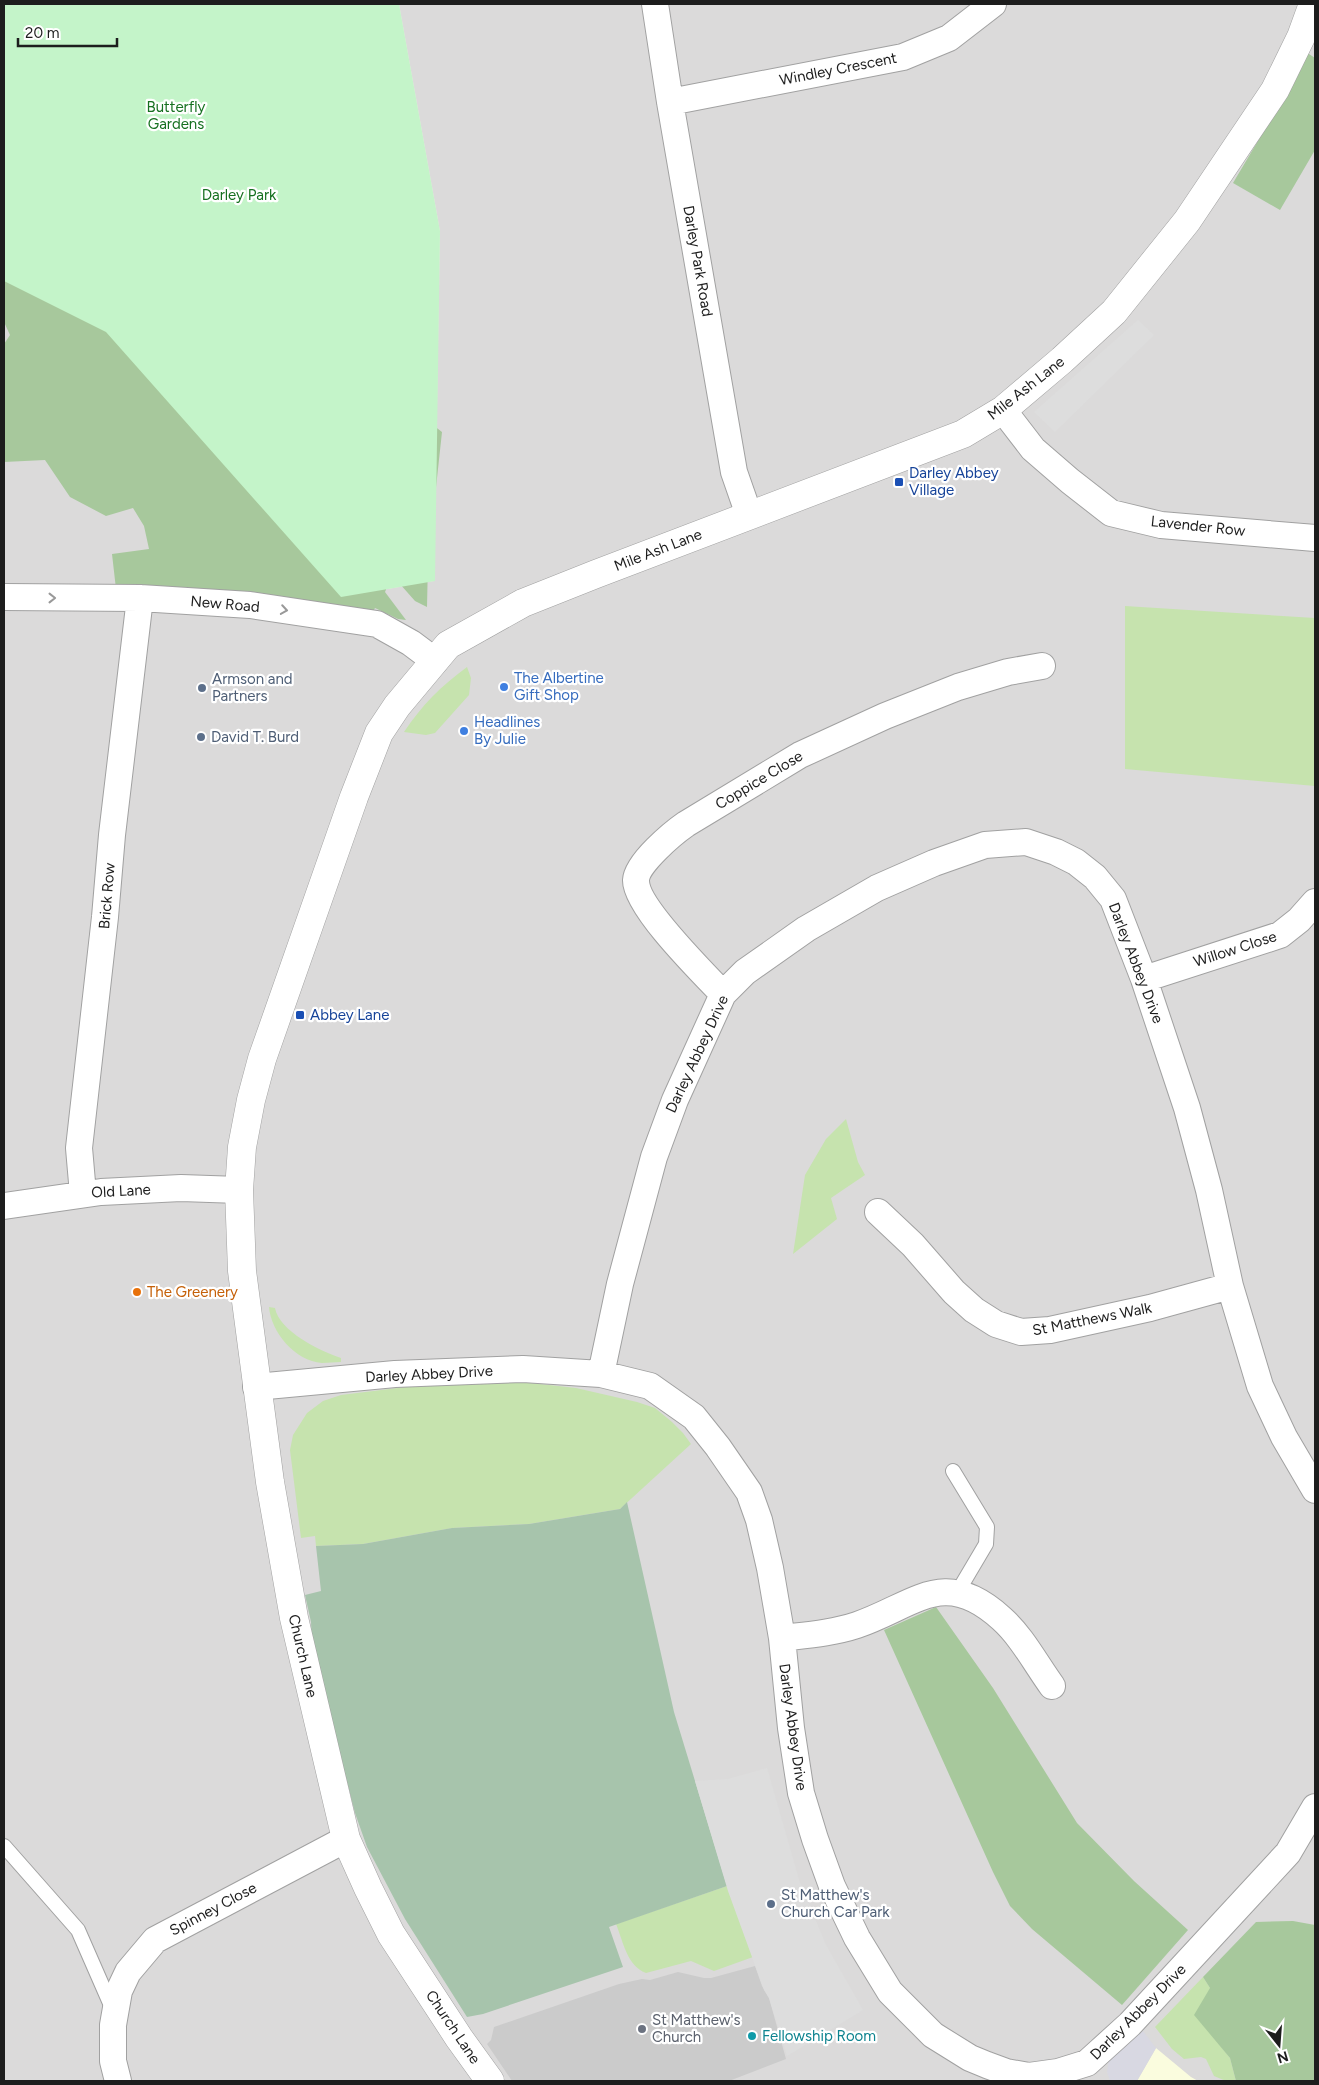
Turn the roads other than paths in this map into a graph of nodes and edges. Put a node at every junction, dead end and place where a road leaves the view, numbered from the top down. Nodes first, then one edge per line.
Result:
1 (655, 4) edge
2 (993, 4) edge
3 (1313, 4) edge
4 (670, 102) junction
5 (1002, 410) junction
6 (749, 515) junction
7 (1315, 538) edge
8 (4, 597) edge
9 (140, 598) junction
10 (442, 653) junction
11 (1042, 666) dead end
12 (1315, 902) edge
13 (1144, 979) junction
14 (723, 994) junction
15 (239, 1190) junction
16 (83, 1194) junction
17 (4, 1206) edge
18 (878, 1212) dead end
19 (1230, 1286) junction
20 (601, 1374) junction
21 (256, 1387) junction
22 (953, 1472) dead end
23 (1315, 1490) edge
24 (957, 1593) junction
25 (782, 1638) junction
26 (1052, 1686) dead end
27 (1315, 1807) edge
28 (346, 1839) junction
29 (4, 1846) edge
30 (114, 2013) junction
31 (118, 2081) edge
32 (490, 2081) edge

1 - 4 street, Darley Park Road
2 - 4 street, Windley Crescent
3 - 5 street, Mile Ash Lane
4 - 6 street, Darley Park Road
5 - 6 street, Mile Ash Lane
5 - 7 street, Lavender Row
6 - 10 street, Mile Ash Lane
8 -> 9 street, New Road
9 -> 10 street, New Road
9 - 16 street, Brick Row
10 - 15 street
11 - 14 street, Coppice Close
12 - 13 street, Willow Close
13 - 14 street, Darley Abbey Drive
13 - 19 street, Darley Abbey Drive
14 - 20 street, Darley Abbey Drive
15 - 16 street, Old Lane
15 - 21 street, Church Lane
16 - 17 street, Old Lane
18 - 19 street, St Matthews Walk
19 - 23 street, Darley Abbey Drive
20 - 21 street, Darley Abbey Drive
20 - 25 street, Darley Abbey Drive
21 - 28 street, Church Lane
22 - 24 lane
24 - 25 street
24 - 26 street
25 - 27 street, Darley Abbey Drive
28 - 30 street, Spinney Close
28 - 32 street, Church Lane
29 - 30 lane, Spinney Close
30 - 31 street, Spinney Close

